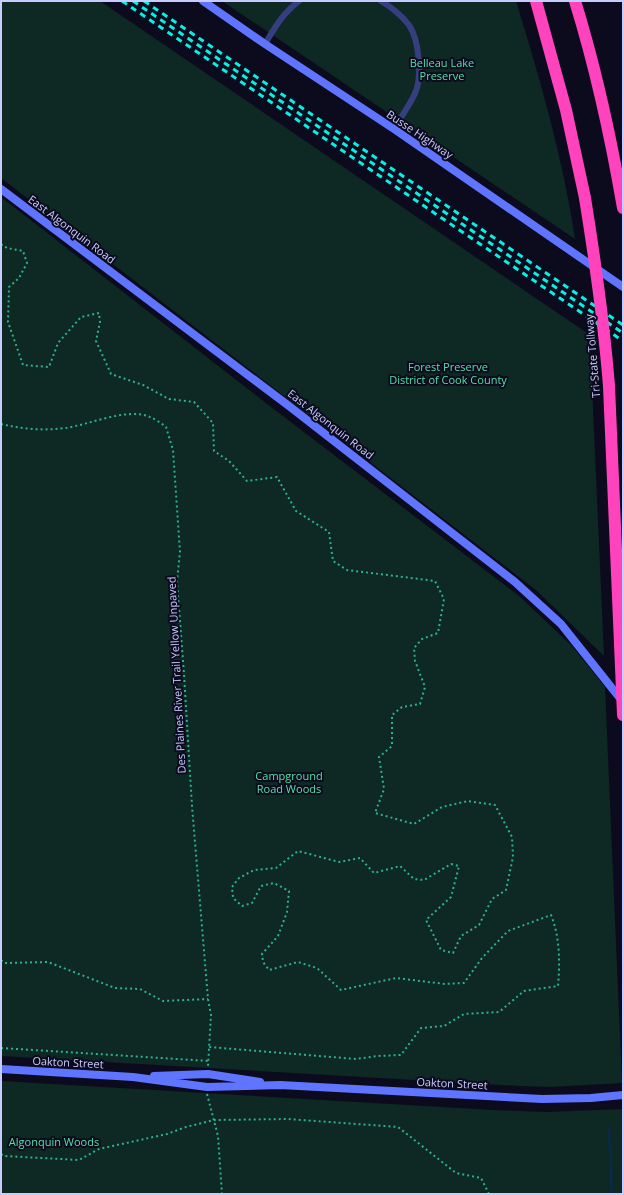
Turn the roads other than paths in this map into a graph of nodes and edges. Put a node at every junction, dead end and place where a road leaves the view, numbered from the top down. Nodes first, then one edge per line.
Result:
1 (203, 1) edge
2 (299, 1) edge
3 (381, 1) edge
4 (536, 1) edge
5 (575, 1) edge
6 (265, 44) junction
7 (394, 128) junction
8 (1, 189) edge
9 (623, 208) edge
10 (623, 287) edge
11 (623, 703) edge
12 (623, 715) edge
13 (1, 1069) edge
14 (133, 1077) junction
15 (280, 1085) junction
16 (623, 1095) edge

1 - 6 main road, Busse Highway
2 - 6 lane
3 - 7 lane
4 - 12 highway, Tri-State Tollway, bridge
5 - 9 highway
6 - 7 main road, Busse Highway
7 - 10 main road, Busse Highway
8 - 11 main road, East Algonquin Road
13 - 14 main road, Oakton Street
14 - 15 main road, Oakton Street
14 - 15 main road, Oakton Street
15 - 16 main road, Oakton Street

